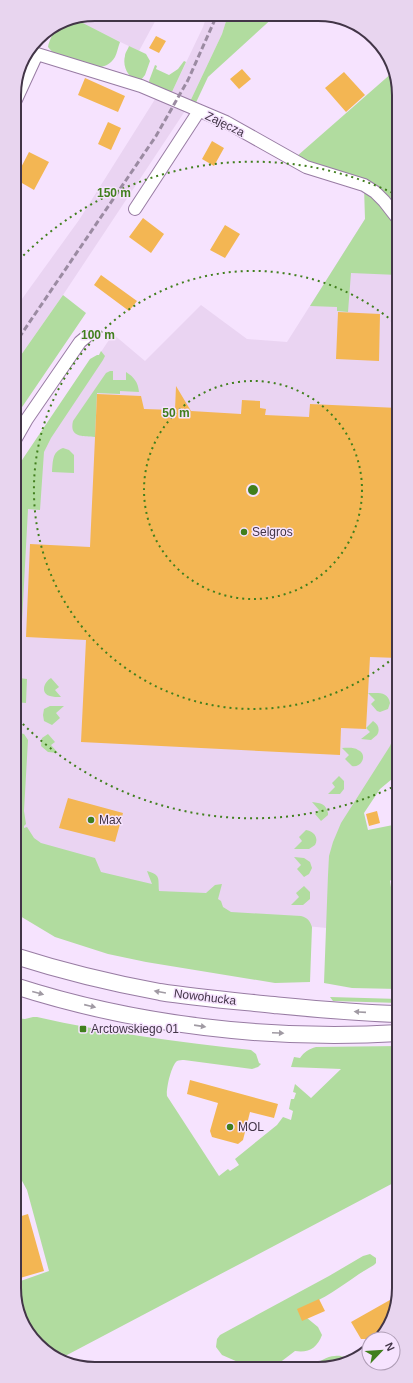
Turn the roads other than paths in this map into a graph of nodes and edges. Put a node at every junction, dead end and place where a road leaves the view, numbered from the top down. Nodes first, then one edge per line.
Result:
1 (21, 88) edge
2 (199, 111) junction
3 (135, 209) dead end
4 (392, 211) edge
5 (86, 337) dead end
6 (21, 430) edge
7 (21, 958) edge
8 (21, 988) edge
9 (392, 1014) edge
10 (392, 1033) edge

1 - 2 street, Zajęcza
2 - 3 street
2 - 4 street, Zajęcza
5 - 6 street
9 -> 7 main road, Nowohucka
8 -> 10 main road

